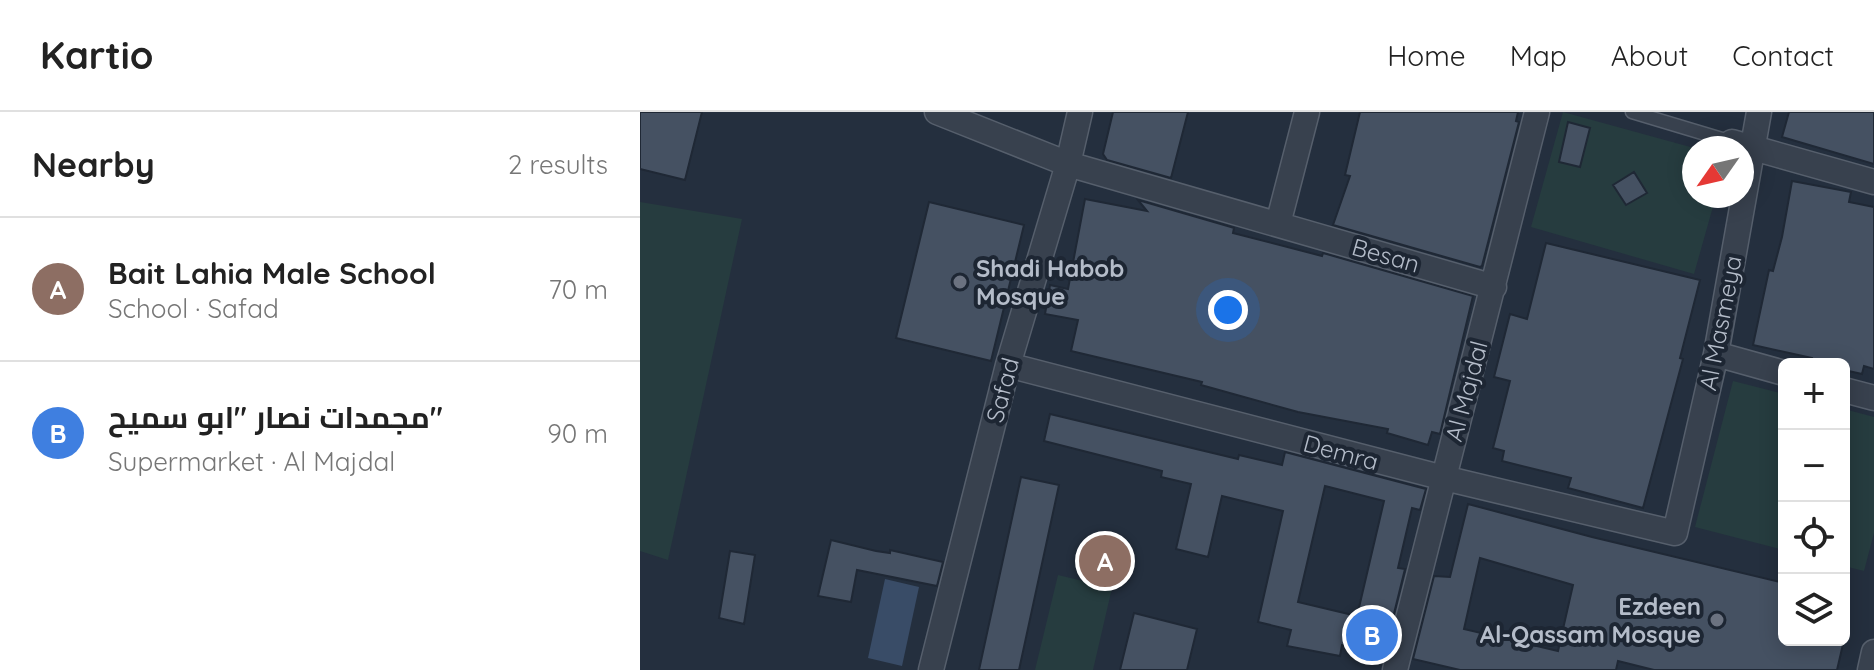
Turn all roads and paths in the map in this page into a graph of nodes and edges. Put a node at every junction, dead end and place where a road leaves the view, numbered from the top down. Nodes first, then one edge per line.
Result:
1 (942, 112) edge
2 (1080, 112) edge
3 (1307, 112) edge
4 (1537, 112) edge
5 (1632, 112) edge
6 (1759, 112) edge
7 (1714, 136) edge
8 (1746, 136) edge
9 (1754, 147) edge
10 (1068, 164) junction
11 (1874, 182) edge
12 (1734, 208) edge
13 (1278, 224) junction
14 (1494, 287) junction
15 (1716, 354) junction
16 (1008, 365) junction
17 (1778, 371) edge
18 (1444, 478) junction
19 (1675, 533) joint
20 (1874, 652) edge
21 (1402, 669) edge
22 (931, 670) edge
23 (1870, 670) edge

1 - 10 street, Besan
2 - 10 street, Safad
3 - 13 street
4 - 14 street, Al Majdal
5 - 7 lane
6 - 8 street, Al Masmeya
9 - 11 street
10 - 13 street, Besan
10 - 16 street, Safad
12 - 15 street, Al Masmeya
13 - 14 street, Besan
14 - 18 street, Al Majdal
15 - 17 street
15 - 19 street, Al Masmeya
16 - 18 street, Demra
16 - 22 street, Safad
18 - 19 street, Demra
18 - 21 street, Al Majdal
20 - 23 street

